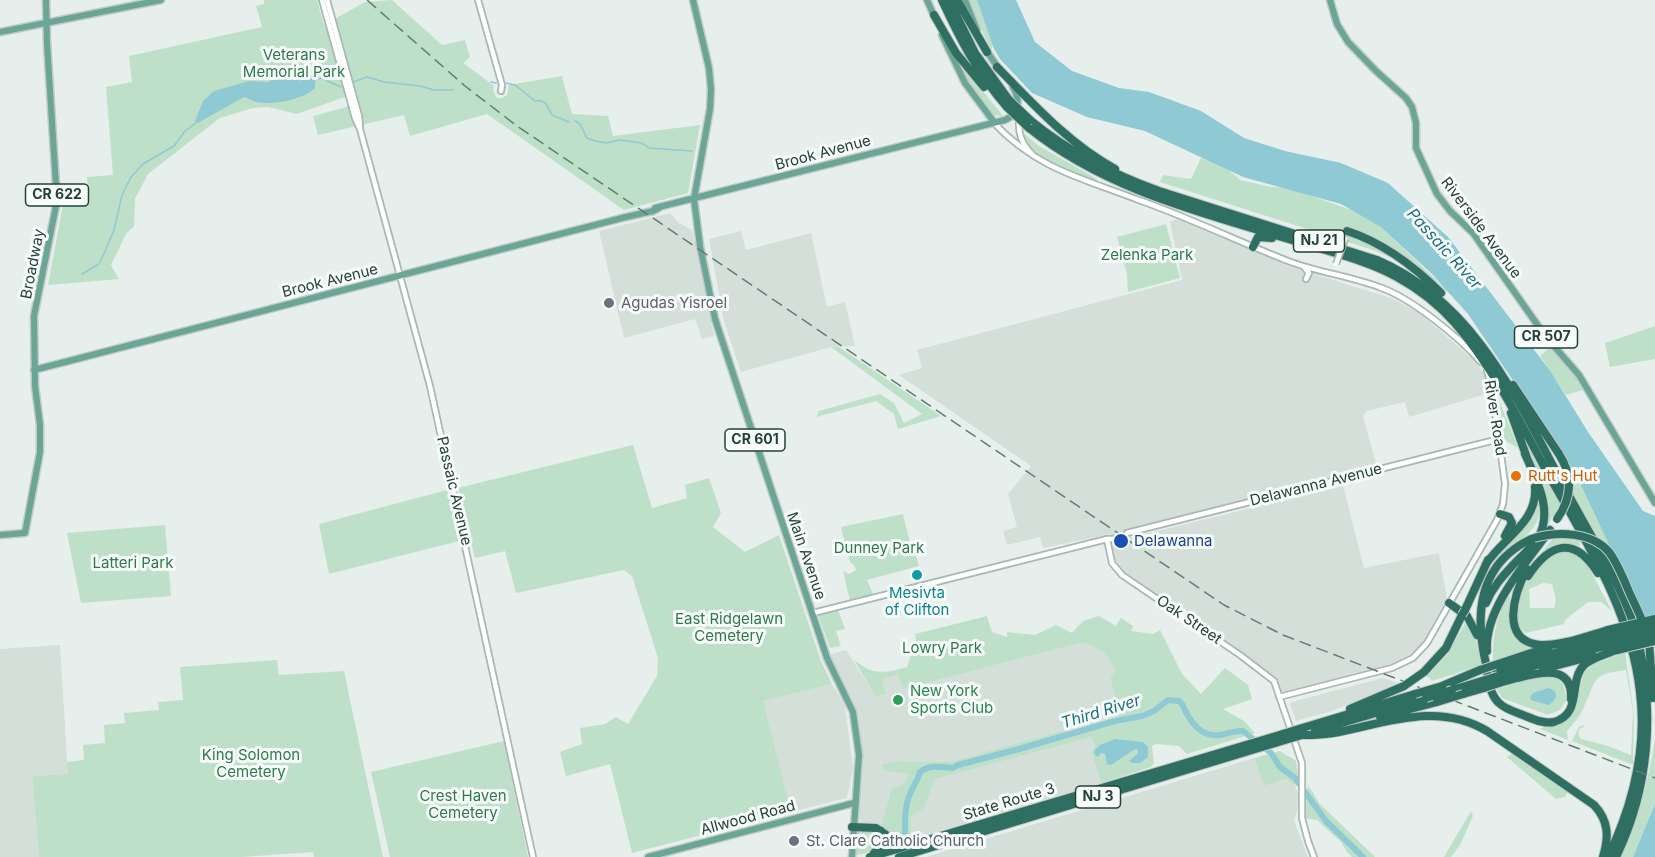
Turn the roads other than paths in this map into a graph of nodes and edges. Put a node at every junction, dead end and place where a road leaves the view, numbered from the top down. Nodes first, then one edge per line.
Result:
1 (46, 0) edge
2 (161, 0) edge
3 (322, 0) edge
4 (327, 0) edge
5 (478, 0) edge
6 (693, 0) edge
7 (927, 0) edge
8 (942, 0) edge
9 (949, 0) edge
10 (957, 0) edge
11 (965, 0) edge
12 (1330, 0) edge
13 (329, 13) junction
14 (934, 15) junction
15 (47, 23) junction
16 (0, 32) edge
17 (987, 52) junction
18 (997, 67) junction
19 (501, 91) dead end
20 (1015, 91) junction
21 (1007, 105) junction
22 (985, 111) junction
23 (1005, 120) junction
24 (994, 122) junction
25 (1029, 124) junction
26 (980, 125) junction
27 (1041, 161) junction
28 (1159, 191) junction
29 (694, 199) junction
30 (1346, 235) joint
31 (1253, 247) junction
32 (1331, 252) junction
33 (1302, 266) junction
34 (1333, 274) junction
35 (400, 275) junction
36 (1306, 279) dead end
37 (1462, 321) junction
38 (1477, 338) junction
39 (34, 370) junction
40 (1509, 403) junction
41 (1499, 439) junction
42 (1525, 454) junction
43 (1655, 503) edge
44 (1500, 514) junction
45 (1550, 530) junction
46 (1130, 533) tunnel mouth
47 (0, 535) edge
48 (1533, 538) junction
49 (1486, 564) junction
50 (1449, 603) junction
51 (1514, 604) junction
52 (813, 613) junction
53 (1463, 613) junction
54 (1655, 619) edge
55 (1655, 627) edge
56 (1480, 631) junction
57 (1628, 633) junction
58 (1655, 634) edge
59 (1571, 640) junction
60 (1480, 641) junction
61 (1611, 641) junction
62 (1652, 641) edge
63 (1497, 674) junction
64 (1482, 678) junction
65 (1518, 678) junction
66 (1279, 697) junction
67 (1649, 723) junction
68 (1317, 731) junction
69 (1301, 732) junction
70 (1255, 746) junction
71 (854, 803) junction
72 (852, 827) junction
73 (993, 828) junction
74 (880, 830) junction
75 (919, 842) junction
76 (533, 857) edge
77 (648, 857) edge
78 (852, 857) edge
79 (865, 857) edge
80 (870, 857) edge
81 (899, 857) edge
82 (912, 857) edge
83 (1314, 857) edge
84 (1603, 857) edge
85 (1608, 857) edge
86 (1616, 857) edge

1 - 15 main road, Broadway / CR 622
2 - 15 main road
3 - 13 street, Passaic Avenue
4 - 13 street, Passaic Avenue
5 - 19 street
6 - 29 main road, Main Avenue / CR 601
7 - 14 main road
8 - 21 highway
9 - 21 highway
10 - 17 highway
11 - 17 main road
12 - 43 main road, Riverside Avenue / CR 507
13 - 35 street, Passaic Avenue
14 - 21 highway
14 - 22 main road
15 - 16 main road
15 - 39 main road, Broadway / CR 622
17 - 18 main road
18 - 20 main road
18 - 28 highway
20 - 23 main road
20 - 27 street
21 - 25 highway, bridge
22 - 23 main road
22 - 24 main road
22 - 26 main road
23 - 24 main road, Brook Avenue
24 - 26 main road, Brook Avenue
24 - 27 street, River Road
25 - 28 highway, NJ 21
25 - 32 highway, NJ 21
26 - 29 main road, Brook Avenue
27 - 31 street, River Road
28 - 37 highway, NJ 21
29 - 35 main road, Brook Avenue
29 - 52 main road, Main Avenue / CR 601
30 - 34 street, bridge
30 - 37 highway
31 - 32 highway
31 - 33 street, River Road
32 - 40 highway, NJ 21
33 - 34 street, River Road
33 - 36 street
34 - 41 street, River Road
35 - 39 main road, Brook Avenue
35 - 76 street, Passaic Avenue
37 - 38 highway, NJ 21
38 - 45 highway, bridge
38 - 67 highway, NJ 21
39 - 47 main road, Broadway / CR 622
40 - 42 highway
40 - 57 highway, NJ 21
41 - 44 street, River Road
41 - 46 street, Delawanna Avenue
42 - 49 highway
42 - 56 highway
44 - 49 highway
44 - 50 street, River Road
45 - 51 highway
45 - 65 highway
48 - 53 highway
48 - 56 highway
48 - 62 highway, bridge
49 - 53 highway
50 - 60 highway
50 - 66 street, River Road
51 - 57 highway
51 - 59 highway
52 - 66 street, Oak Street
52 - 71 main road, Main Avenue / CR 601
53 - 69 highway, bridge
54 - 61 highway, bridge
55 - 61 highway, NJ 3, bridge
56 - 60 highway
57 - 85 highway, NJ 21
58 - 61 highway, NJ 3, bridge
59 - 61 highway
59 - 63 highway
60 - 61 highway
61 - 62 highway, bridge
61 - 63 highway, NJ 3
61 - 65 highway
62 - 67 highway
63 - 64 highway, NJ 3
63 - 64 highway, bridge
63 - 65 highway
64 - 68 highway, NJ 3, bridge
64 - 68 highway, bridge
64 - 69 highway, NJ 3, bridge
66 - 83 street
67 - 86 highway, NJ 21
68 - 69 highway, NJ 3
69 - 70 highway, NJ 3, bridge
69 - 84 highway
70 - 73 highway, State Route 3 / NJ 3
70 - 75 highway, State Route 3 / NJ 3
71 - 72 main road, Main Avenue / CR 601
71 - 77 main road, Allwood Road
72 - 74 highway
72 - 78 main road, Main Avenue / CR 601
73 - 81 highway, State Route 3 / NJ 3
73 - 82 highway
74 - 75 highway
74 - 79 highway
75 - 80 highway, State Route 3 / NJ 3

